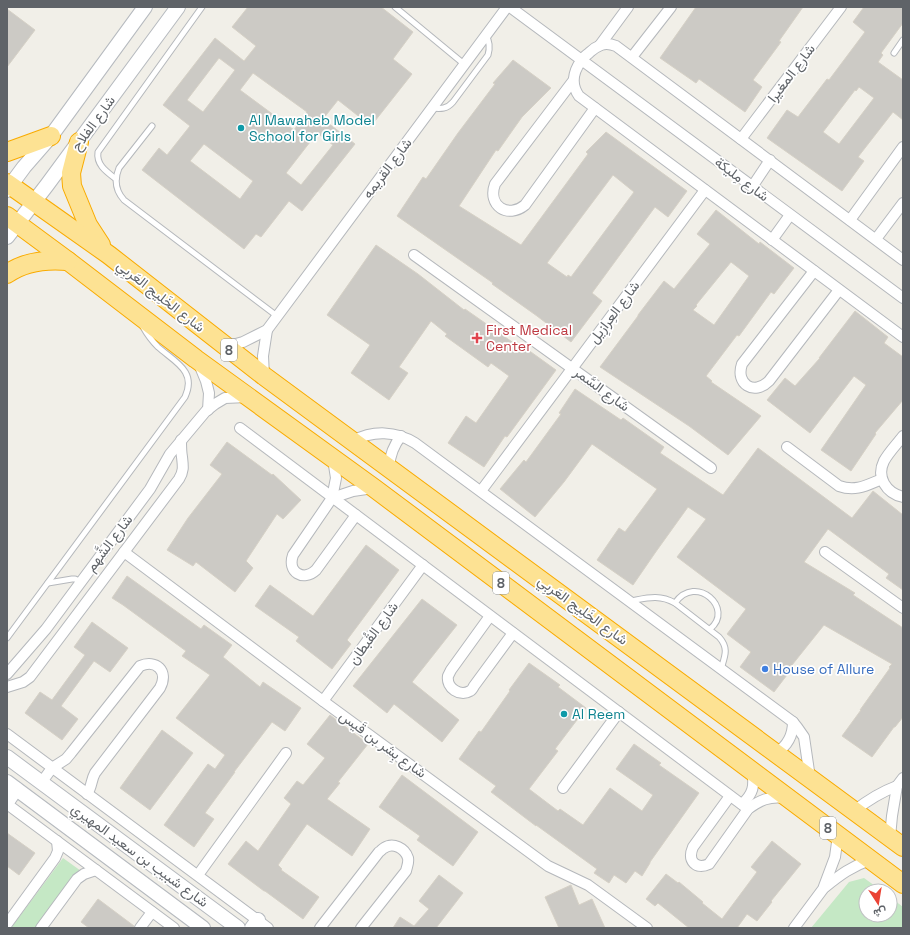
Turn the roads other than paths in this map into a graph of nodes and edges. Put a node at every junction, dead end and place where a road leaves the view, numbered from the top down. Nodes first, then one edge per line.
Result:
1 (145, 7) edge
2 (178, 7) edge
3 (202, 7) edge
4 (395, 7) edge
5 (507, 7) edge
6 (510, 7) edge
7 (628, 7) edge
8 (671, 7) edge
9 (841, 7) edge
10 (485, 36) junction
11 (903, 40) edge
12 (600, 45) junction
13 (894, 53) dead end
14 (632, 57) junction
15 (581, 60) junction
16 (464, 64) junction
17 (573, 80) junction
18 (432, 108) junction
19 (595, 108) junction
20 (152, 126) dead end
21 (51, 136) junction
22 (741, 139) junction
23 (79, 142) junction
24 (903, 147) edge
25 (7, 152) edge
26 (770, 160) junction
27 (116, 180) junction
28 (8, 186) edge
29 (752, 187) junction
30 (705, 190) junction
31 (34, 202) junction
32 (903, 203) edge
33 (790, 215) junction
34 (850, 220) junction
35 (11, 226) edge
36 (772, 240) junction
37 (876, 240) junction
38 (109, 255) junction
39 (414, 255) dead end
40 (903, 260) edge
41 (68, 261) junction
42 (814, 271) junction
43 (7, 274) edge
44 (839, 290) junction
45 (903, 298) edge
46 (137, 313) junction
47 (277, 316) junction
48 (267, 330) junction
49 (903, 337) edge
50 (226, 346) junction
51 (196, 359) junction
52 (572, 368) junction
53 (264, 376) junction
54 (249, 397) junction
55 (208, 410) junction
56 (240, 428) dead end
57 (400, 436) junction
58 (903, 436) edge
59 (181, 440) junction
60 (353, 441) junction
61 (787, 447) dead end
62 (333, 459) junction
63 (166, 460) junction
64 (389, 468) junction
65 (712, 468) dead end
66 (183, 472) junction
67 (882, 478) junction
68 (374, 488) junction
69 (481, 491) junction
70 (903, 497) edge
71 (332, 498) junction
72 (356, 515) junction
73 (124, 552) junction
74 (825, 552) dead end
75 (423, 565) junction
76 (81, 582) junction
77 (48, 583) junction
78 (629, 601) junction
79 (675, 603) junction
80 (903, 608) edge
81 (490, 616) junction
82 (710, 629) junction
83 (513, 633) junction
84 (7, 638) edge
85 (722, 669) junction
86 (7, 674) edge
87 (11, 686) edge
88 (324, 701) junction
89 (619, 712) junction
90 (793, 722) junction
91 (7, 734) edge
92 (286, 753) dead end
93 (776, 753) junction
94 (7, 757) edge
95 (52, 768) junction
96 (752, 771) junction
97 (810, 778) junction
98 (42, 782) junction
99 (900, 782) edge
100 (12, 786) edge
101 (563, 788) dead end
102 (87, 794) junction
103 (730, 796) junction
104 (788, 798) junction
105 (65, 800) junction
106 (7, 803) edge
107 (745, 807) junction
108 (854, 810) junction
109 (53, 816) junction
110 (838, 835) junction
111 (57, 841) junction
112 (897, 842) edge
113 (870, 860) junction
114 (96, 870) junction
115 (198, 876) junction
116 (903, 884) edge
117 (823, 888) junction
118 (152, 912) junction
119 (7, 924) edge
120 (259, 925) edge
121 (41, 928) edge
122 (140, 928) edge
123 (174, 928) edge
124 (203, 928) edge
125 (238, 928) edge
126 (320, 928) edge
127 (360, 928) edge
128 (647, 928) edge
129 (794, 928) edge

1 - 21 street, شارع الفلاح
2 - 23 street, شارع الفلاح
3 - 27 lane
4 - 16 lane
5 - 10 street, شارع القريمه
6 - 15 street, شارع مِليكة
7 - 12 street
8 - 14 street
9 - 22 street, شارع المغيرا
10 - 16 street, شارع القريمه
10 - 18 lane
11 - 13 lane
12 - 14 street
12 - 15 street
14 - 22 street
15 - 17 street
15 - 29 street, شارع مِليكة
16 - 18 street, شارع القريمه
17 - 19 street
17 - 19 street
18 - 47 street, شارع القريمه
19 - 30 street
20 - 27 lane
21 - 25 highway
21 - 28 street, شارع الفلاح
22 - 26 street
23 - 31 street, شارع الفلاح
23 - 38 highway
24 - 34 street
26 - 29 street
26 - 34 street
27 - 47 lane
28 - 31 highway, شارع الخَلِيج العَربِي / 8
29 - 33 street, شارع مِليكة
30 - 36 street
30 - 52 street, شارع العِرازِيل
31 - 35 street, شارع الفلاح
31 - 38 highway, شارع الخَلِيج العَربِي / 8
32 - 37 street
33 - 36 street
33 - 45 street, شارع مِليكة
34 - 37 street
35 - 41 highway, شارع الخَلِيج العَربِي / 8
36 - 42 street
37 - 40 street
38 - 50 highway, شارع الخَلِيج العَربِي / 8
39 - 52 street, شارع السَّمر
41 - 43 highway
41 - 46 highway, شارع الخَلِيج العَربِي / 8
42 - 44 street
42 - 44 street
44 - 49 street
46 - 51 highway, شارع الخَلِيج العَربِي / 8
46 - 77 lane
47 - 48 street, شارع القريمه
48 - 50 street, شارع القريمه
48 - 53 street, شارع القريمه
50 - 53 highway, شارع الخَلِيج العَربِي / 8
51 - 54 highway, شارع الخَلِيج العَربِي / 8
51 - 55 street
52 - 65 street, شارع السَّمر
52 - 69 street, شارع العِرازِيل
53 - 60 highway, شارع الخَلِيج العَربِي / 8
54 - 55 street, شارع الشَّهم
54 - 62 highway, شارع الخَلِيج العَربِي / 8
55 - 59 street, شارع الشَّهم
56 - 71 street
57 - 60 street
57 - 64 street
57 - 69 street
58 - 67 street
59 - 63 street, شارع الشَّهم
59 - 66 street
60 - 64 highway, شارع الخَلِيج العَربِي / 8
61 - 67 street
62 - 68 highway, شارع الخَلِيج العَربِي / 8
62 - 71 street
63 - 66 street
63 - 76 street, شارع الشَّهم
64 - 93 highway, شارع الخَلِيج العَربِي / 8
66 - 73 street
67 - 70 street
68 - 71 street
68 - 96 highway, شارع الخَلِيج العَربِي / 8
69 - 78 street
71 - 72 street
71 - 72 street
72 - 75 street
73 - 87 street
73 - 88 street, شارع بِشر بن قَيس
74 - 80 street
75 - 81 street
75 - 88 street, شارع القُبطان
76 - 77 lane
76 - 86 street, شارع الشَّهم
77 - 84 lane
78 - 79 lane
78 - 85 street
79 - 82 lane
79 - 82 lane
81 - 83 street
81 - 83 street
82 - 85 lane
83 - 89 street
85 - 90 street
86 - 87 street
88 - 128 street, شارع بِشر بن قَيس
89 - 101 street
89 - 103 street
90 - 93 street
90 - 97 street
91 - 95 street
92 - 115 street, شارع شبيب بن سعيد المهيري
93 - 97 highway, شارع الخَلِيج العَربِي / 8
94 - 98 street, شارع شبيب بن سعيد المهيري
95 - 98 street, شارع شبيب بن سعيد المهيري
95 - 102 street
95 - 102 street, شارع شبيب بن سعيد المهيري
96 - 104 highway, شارع الخَلِيج العَربِي / 8
96 - 107 street
97 - 108 highway, شارع الخَلِيج العَربِي / 8
98 - 105 street, شارع شبيب بن سعيد المهيري
99 - 108 street
99 - 112 street
100 - 106 street
100 - 109 street, شارع شبيب بن سعيد المهيري
102 - 115 street
103 - 107 street
103 - 107 street
104 - 107 street
104 - 110 highway, شارع الخَلِيج العَربِي / 8
105 - 109 street
105 - 125 street, شارع شبيب بن سعيد المهيري
106 - 111 street
108 - 112 highway, شارع الخَلِيج العَربِي / 8
109 - 124 street, شارع شبيب بن سعيد المهيري
110 - 113 highway, شارع الخَلِيج العَربِي / 8
110 - 117 street
111 - 114 street
111 - 119 street
113 - 116 highway, شارع الخَلِيج العَربِي / 8
113 - 117 street
114 - 118 street
114 - 121 street
115 - 120 street
117 - 129 street
118 - 122 street
118 - 123 street
126 - 127 street

